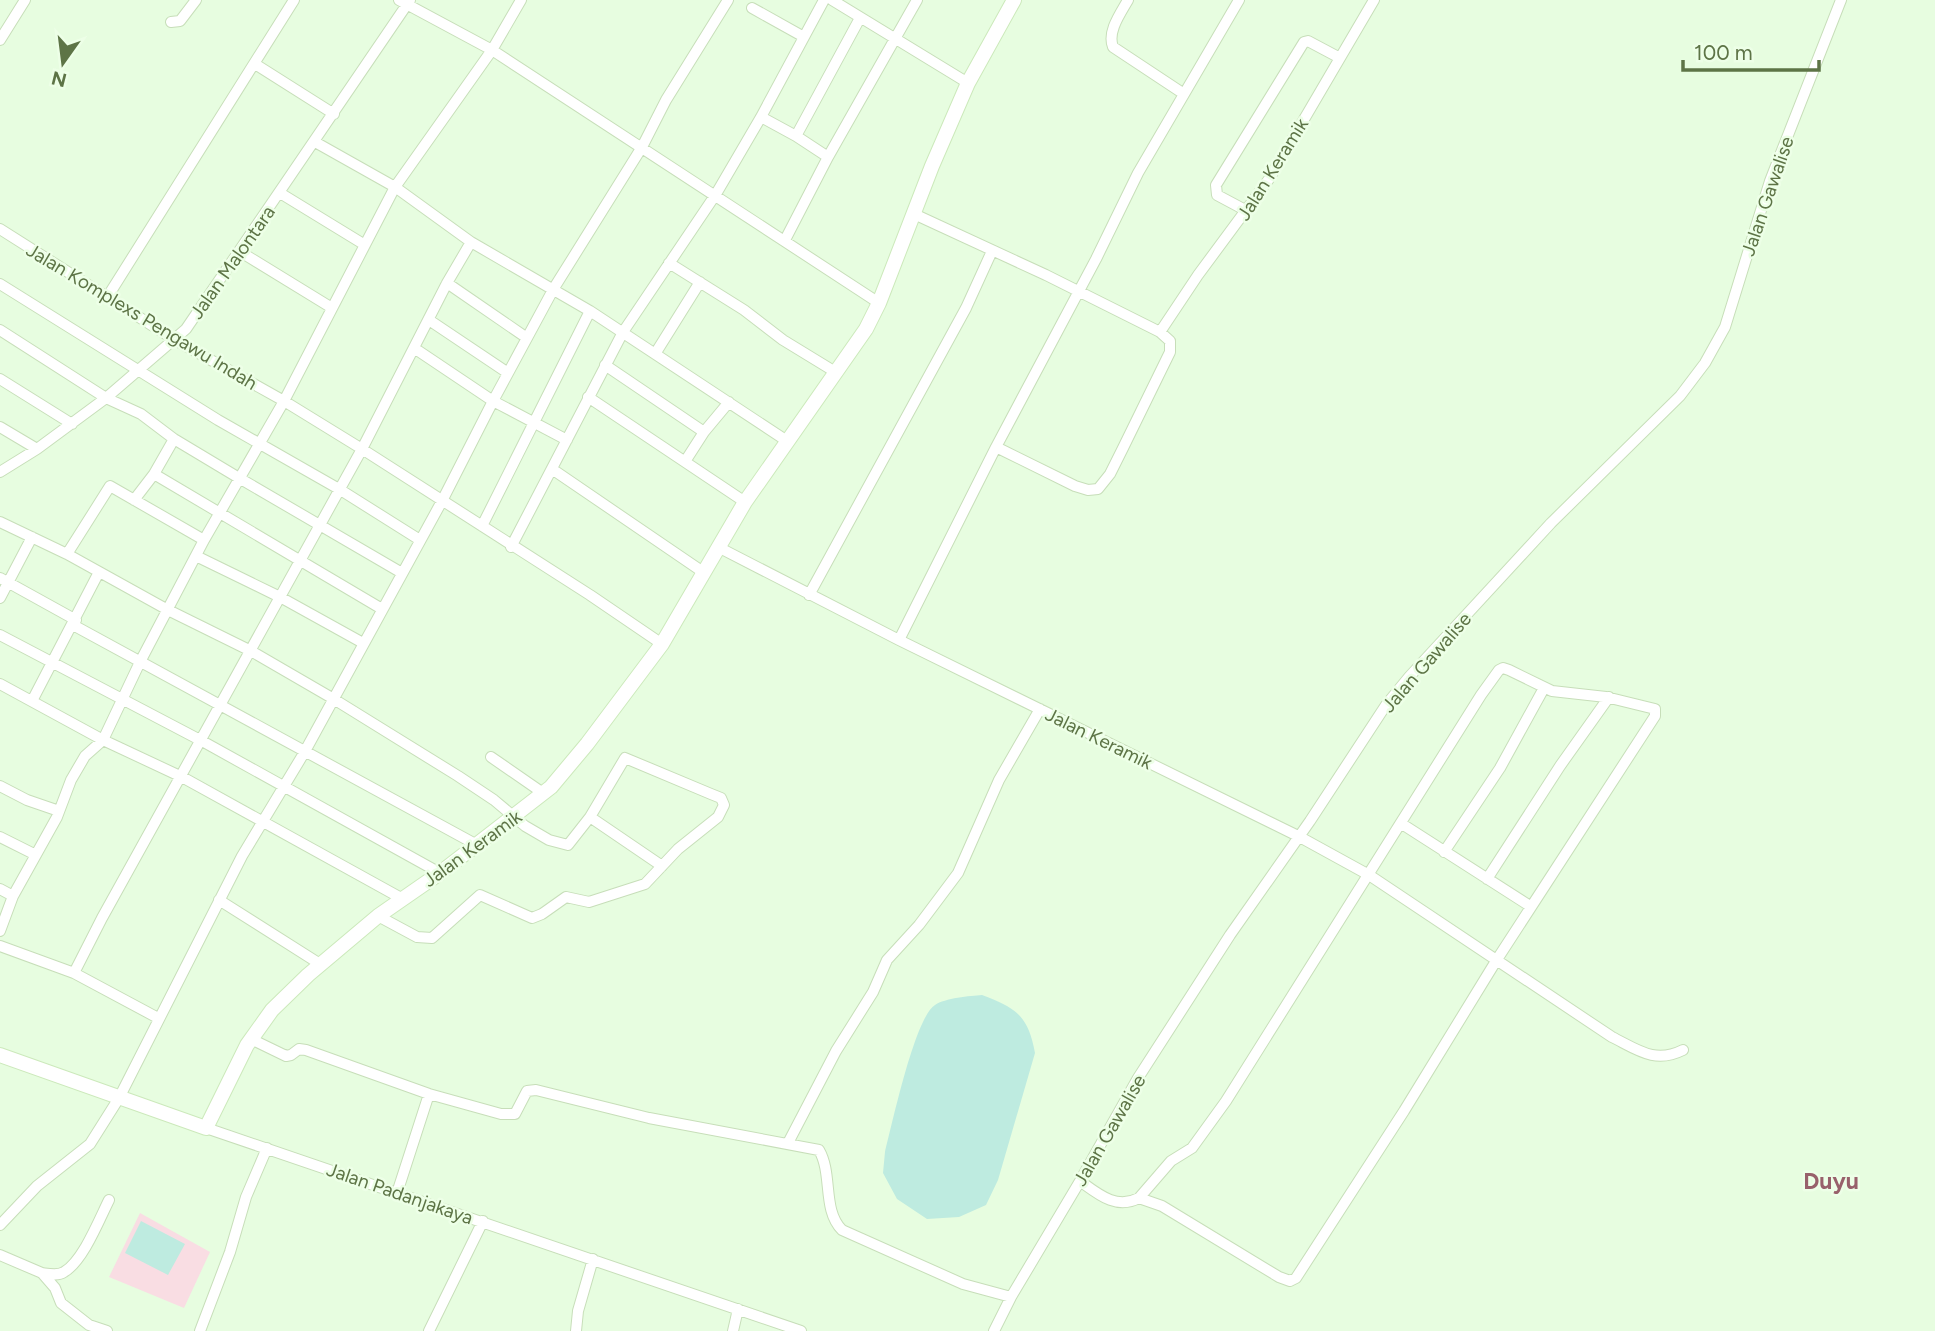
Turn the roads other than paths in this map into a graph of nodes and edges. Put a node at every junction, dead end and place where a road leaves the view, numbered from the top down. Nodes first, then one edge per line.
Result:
1 (25, 0) edge
2 (196, 0) edge
3 (294, 0) edge
4 (521, 0) edge
5 (728, 0) edge
6 (824, 0) edge
7 (832, 0) edge
8 (917, 0) edge
9 (1014, 0) edge
10 (1128, 0) edge
11 (1239, 0) edge
12 (1374, 0) edge
13 (1841, 0) edge
14 (405, 1) edge
15 (752, 8) dead end
16 (860, 18) junction
17 (171, 22) dead end
18 (804, 37) junction
19 (0, 40) edge
20 (895, 40) junction
21 (492, 50) junction
22 (1340, 58) junction
23 (255, 64) junction
24 (968, 83) junction
25 (1184, 94) junction
26 (334, 114) junction
27 (761, 117) junction
28 (796, 136) junction
29 (315, 142) junction
30 (642, 147) junction
31 (828, 157) junction
32 (395, 187) junction
33 (280, 193) junction
34 (716, 194) junction
35 (1247, 211) junction
36 (914, 214) junction
37 (0, 229) edge
38 (785, 240) junction
39 (471, 242) junction
40 (365, 245) junction
41 (239, 251) junction
42 (992, 251) junction
43 (669, 263) junction
44 (700, 282) junction
45 (447, 283) junction
46 (0, 284) edge
47 (554, 288) junction
48 (1078, 291) junction
49 (108, 296) junction
50 (879, 303) junction
51 (332, 308) junction
52 (590, 311) junction
53 (429, 320) junction
54 (0, 330) edge
55 (623, 332) junction
56 (1160, 332) junction
57 (527, 338) junction
58 (176, 340) junction
59 (414, 348) junction
60 (655, 354) junction
61 (605, 365) junction
62 (140, 369) junction
63 (508, 373) junction
64 (837, 373) junction
65 (0, 379) edge
66 (588, 397) junction
67 (106, 398) junction
68 (284, 401) junction
69 (493, 401) junction
70 (729, 402) junction
71 (535, 423) junction
72 (72, 424) junction
73 (0, 427) edge
74 (704, 432) junction
75 (174, 439) junction
76 (567, 440) junction
77 (787, 441) junction
78 (259, 442) junction
79 (996, 447) junction
80 (37, 449) junction
81 (362, 449) junction
82 (686, 460) junction
83 (552, 469) junction
84 (0, 472) edge
85 (154, 474) junction
86 (239, 478) junction
87 (339, 489) junction
88 (134, 500) junction
89 (442, 501) junction
90 (745, 502) junction
91 (219, 513) junction
92 (0, 522) edge
93 (320, 524) junction
94 (482, 526) junction
95 (32, 537) junction
96 (204, 540) junction
97 (421, 540) junction
98 (511, 547) junction
99 (718, 547) junction
100 (67, 554) junction
101 (196, 556) junction
102 (300, 561) junction
103 (99, 572) junction
104 (703, 572) junction
105 (402, 573) junction
106 (4, 580) edge
107 (809, 595) junction
108 (280, 597) junction
109 (0, 598) edge
110 (382, 609) junction
111 (168, 610) junction
112 (74, 623) junction
113 (0, 635) edge
114 (899, 640) junction
115 (363, 643) junction
116 (662, 644) junction
117 (251, 651) junction
118 (140, 662) junction
119 (53, 663) junction
120 (0, 684) edge
121 (1544, 688) junction
122 (1609, 697) junction
123 (332, 698) junction
124 (123, 700) junction
125 (32, 701) junction
126 (222, 705) junction
127 (1040, 709) junction
128 (103, 740) junction
129 (202, 741) junction
130 (304, 752) junction
131 (491, 757) dead end
132 (182, 778) junction
133 (0, 786) edge
134 (284, 787) junction
135 (544, 793) junction
136 (59, 811) junction
137 (514, 817) junction
138 (590, 817) junction
139 (261, 822) junction
140 (1402, 824) junction
141 (1298, 835) junction
142 (0, 837) edge
143 (477, 845) junction
144 (1444, 852) junction
145 (34, 854) junction
146 (662, 866) junction
147 (440, 873) junction
148 (1369, 875) junction
149 (1488, 879) junction
150 (0, 889) edge
151 (13, 896) junction
152 (401, 898) junction
153 (219, 900) junction
154 (1530, 906) junction
155 (378, 916) junction
156 (0, 930) edge
157 (0, 946) edge
158 (1496, 961) junction
159 (320, 964) junction
160 (74, 973) junction
161 (159, 1018) junction
162 (251, 1039) junction
163 (1684, 1050) dead end
164 (0, 1055) edge
165 (429, 1094) junction
166 (119, 1098) junction
167 (206, 1128) junction
168 (788, 1143) junction
169 (267, 1148) junction
170 (1080, 1181) junction
171 (397, 1193) junction
172 (1139, 1198) junction
173 (109, 1200) dead end
174 (483, 1221) junction
175 (0, 1225) edge
176 (0, 1255) edge
177 (593, 1259) junction
178 (42, 1273) junction
179 (1011, 1297) junction
180 (738, 1310) junction
181 (433, 1330) edge
182 (107, 1331) edge
183 (200, 1331) edge
184 (576, 1331) edge
185 (733, 1331) edge
186 (801, 1331) edge
187 (994, 1331) edge

1 - 19 street
2 - 17 street
3 - 23 street
4 - 21 street
5 - 30 street
6 - 18 street
7 - 16 street
8 - 20 street
9 - 24 street, Jalan Keramik
10 - 25 street
11 - 25 street
12 - 22 street, Jalan Keramik
13 - 141 street, Jalan Gawalise
14 - 21 street
14 - 26 street, Jalan Malontara
15 - 18 street
16 - 20 street
16 - 28 street
18 - 27 street
20 - 24 street
20 - 31 street
21 - 30 street
21 - 32 street
22 - 35 street, Jalan Keramik
22 - 35 street
23 - 26 street
23 - 49 street
24 - 36 street, Jalan Keramik
25 - 48 street
26 - 29 street, Jalan Malontara
27 - 28 street
27 - 34 street
28 - 31 street
29 - 32 street
29 - 33 street, Jalan Malontara
30 - 34 street
30 - 47 street
31 - 38 street
32 - 39 street
32 - 40 street
33 - 40 street
33 - 41 street, Jalan Malontara
34 - 38 street
34 - 43 street
35 - 56 street, Jalan Keramik
36 - 42 street
36 - 50 street, Jalan Keramik
37 - 49 street, Jalan Komplexs Pengawu Indah
38 - 50 street
39 - 45 street
39 - 47 street
40 - 51 street
41 - 51 street
41 - 58 street, Jalan Malontara
42 - 48 street
42 - 107 street
43 - 44 street
43 - 55 street
44 - 60 street
44 - 64 street
45 - 53 street
45 - 57 street
46 - 62 street
47 - 52 street
47 - 57 street
48 - 56 street
48 - 79 street
49 - 58 street, Jalan Komplexs Pengawu Indah
50 - 64 street, Jalan Keramik
51 - 68 street
52 - 55 street
52 - 71 street
53 - 59 street
53 - 63 street
54 - 67 street
55 - 60 street
55 - 61 street
56 - 79 street
57 - 63 street
58 - 62 street, Jalan Malontara
58 - 68 street, Jalan Komplexs Pengawu Indah
59 - 69 street
59 - 81 street
60 - 70 street
61 - 66 street
61 - 74 street
62 - 67 street, Jalan Malontara
62 - 78 street
63 - 69 street
64 - 77 street, Jalan Keramik
65 - 72 street
66 - 76 street
66 - 82 street
67 - 72 street, Jalan Malontara
67 - 75 street
68 - 78 street
68 - 81 street, Jalan Komplexs Pengawu Indah
69 - 71 street
69 - 89 street
70 - 74 street
70 - 77 street
71 - 76 street
71 - 94 street
72 - 80 street, Jalan Malontara
73 - 80 street
74 - 82 street
75 - 85 street
75 - 86 street
76 - 83 street
77 - 90 street, Jalan Keramik
78 - 86 street
78 - 87 street
79 - 114 street
80 - 84 street, Jalan Malontara
81 - 87 street
81 - 89 street, Jalan Komplexs Pengawu Indah
82 - 90 street
83 - 98 street
83 - 104 street
85 - 88 street
85 - 91 street
86 - 91 street
86 - 93 street
87 - 93 street
87 - 97 street
88 - 96 street
88 - 100 street
89 - 94 street, Jalan Komplexs Pengawu Indah
89 - 97 street
90 - 99 street, Jalan Keramik
91 - 96 street
91 - 102 street
92 - 95 street
93 - 102 street
93 - 105 street
94 - 98 street, Jalan Komplexs Pengawu Indah
95 - 100 street
95 - 106 street
96 - 101 street
97 - 105 street
98 - 116 street, Jalan Komplexs Pengawu Indah
99 - 104 street, Jalan Keramik
99 - 107 street, Jalan Keramik
100 - 103 street
101 - 108 street
101 - 111 street
102 - 108 street
102 - 110 street
103 - 111 street
103 - 112 street
104 - 116 street, Jalan Keramik
105 - 110 street
106 - 109 street
106 - 112 street
107 - 114 street, Jalan Keramik
108 - 115 street
108 - 117 street
110 - 115 street
111 - 117 street
111 - 118 street
112 - 118 street
112 - 119 street
113 - 119 street
114 - 127 street, Jalan Keramik
115 - 123 street
116 - 135 street, Jalan Keramik
117 - 123 street
117 - 126 street
118 - 124 street
118 - 126 street
119 - 124 street
119 - 125 street
120 - 125 street
121 - 122 street
121 - 140 street
121 - 144 street
122 - 149 street
122 - 154 street
123 - 130 street
123 - 137 street
124 - 128 street
124 - 129 street
125 - 128 street
126 - 129 street
126 - 130 street
127 - 141 street, Jalan Keramik
127 - 168 street
128 - 132 street
128 - 136 street
129 - 132 street
129 - 134 street
130 - 134 street
130 - 143 street
131 - 135 street
132 - 139 street
132 - 160 street
133 - 136 street
134 - 139 street
134 - 147 street
135 - 137 street, Jalan Keramik
136 - 145 street
137 - 138 street
137 - 143 street, Jalan Keramik
138 - 146 street
138 - 146 street
139 - 152 street
139 - 153 street
140 - 144 street
140 - 148 street
141 - 148 street, Jalan Keramik
141 - 170 street, Jalan Gawalise
142 - 145 street
143 - 147 street, Jalan Keramik
144 - 149 street
145 - 151 street
146 - 155 street
147 - 152 street, Jalan Keramik
148 - 158 street, Jalan Keramik
148 - 172 street
149 - 154 street
150 - 151 street
151 - 156 street
152 - 155 street, Jalan Keramik
153 - 159 street
153 - 161 street
154 - 158 street
155 - 159 street, Jalan Keramik
157 - 160 street
158 - 163 street, Jalan Keramik
158 - 172 street
159 - 162 street, Jalan Keramik
160 - 161 street
161 - 166 street
162 - 165 street
162 - 167 street, Jalan Keramik
164 - 166 street, Jalan Padanjakaya
165 - 168 street
165 - 171 street
166 - 167 street, Jalan Padanjakaya
166 - 175 street
167 - 169 street, Jalan Padanjakaya
168 - 179 street
169 - 171 street, Jalan Padanjakaya
169 - 183 street
170 - 172 street
170 - 179 street, Jalan Gawalise
171 - 174 street, Jalan Padanjakaya
173 - 178 street
174 - 177 street, Jalan Padanjakaya
174 - 181 street
176 - 178 street
177 - 180 street, Jalan Padanjakaya
177 - 184 street
178 - 182 street
179 - 187 street, Jalan Gawalise
180 - 185 street
180 - 186 street, Jalan Padanjakaya

